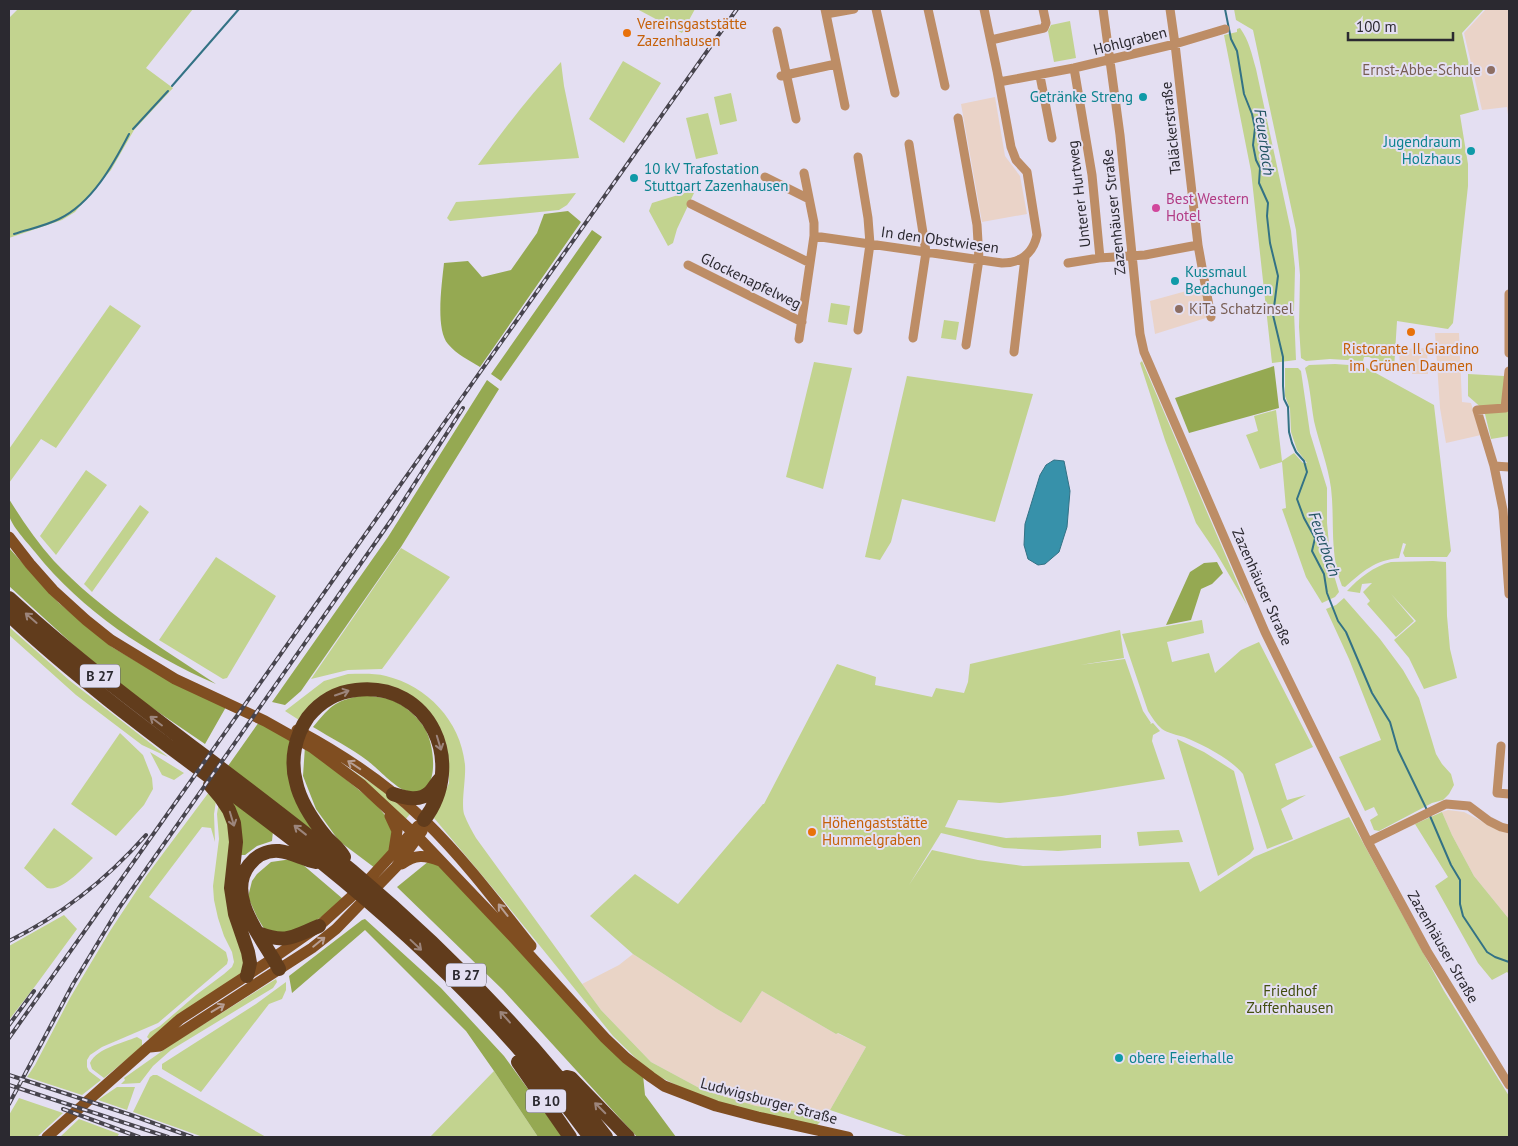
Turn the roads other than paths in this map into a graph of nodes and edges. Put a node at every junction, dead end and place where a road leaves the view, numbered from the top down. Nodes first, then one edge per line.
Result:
1 (854, 9) edge
2 (876, 9) edge
3 (928, 9) edge
4 (984, 9) edge
5 (1043, 9) edge
6 (1103, 9) edge
7 (1170, 9) edge
8 (825, 12) edge
9 (1225, 29) dead end
10 (777, 31) dead end
11 (990, 40) junction
12 (1175, 44) junction
13 (1110, 60) junction
14 (836, 64) junction
15 (1074, 68) junction
16 (783, 75) junction
17 (1040, 76) junction
18 (999, 82) junction
19 (945, 86) dead end
20 (895, 93) dead end
21 (845, 106) dead end
22 (796, 118) dead end
23 (958, 118) dead end
24 (1052, 138) dead end
25 (909, 144) dead end
26 (858, 157) dead end
27 (804, 173) dead end
28 (765, 178) dead end
29 (810, 199) junction
30 (691, 204) dead end
31 (814, 236) junction
32 (870, 244) junction
33 (1198, 245) junction
34 (926, 252) junction
35 (1132, 256) junction
36 (1025, 258) junction
37 (1100, 258) junction
38 (979, 259) junction
39 (1068, 262) dead end
40 (810, 263) junction
41 (688, 265) dead end
42 (1509, 294) edge
43 (1509, 299) edge
44 (1212, 317) dead end
45 (802, 322) junction
46 (858, 330) dead end
47 (913, 338) dead end
48 (799, 339) dead end
49 (966, 345) dead end
50 (1014, 352) dead end
51 (1509, 353) edge
52 (1509, 371) edge
53 (1508, 386) edge
54 (1494, 466) junction
55 (1509, 467) edge
56 (9, 529) edge
57 (9, 537) edge
58 (1507, 539) edge
59 (1509, 594) edge
60 (9, 598) edge
61 (9, 615) edge
62 (224, 698) junction
63 (267, 718) junction
64 (1501, 746) dead end
65 (193, 759) junction
66 (443, 777) junction
67 (217, 780) junction
68 (393, 794) junction
69 (1509, 794) edge
70 (387, 807) junction
71 (424, 820) junction
72 (1509, 830) edge
73 (416, 834) junction
74 (1368, 842) junction
75 (394, 852) junction
76 (443, 862) junction
77 (321, 863) junction
78 (396, 867) junction
79 (347, 876) junction
80 (233, 900) junction
81 (384, 908) junction
82 (318, 926) junction
83 (258, 933) junction
84 (274, 963) junction
85 (246, 976) junction
86 (590, 1020) junction
87 (509, 1040) junction
88 (150, 1047) junction
89 (554, 1072) junction
90 (1509, 1085) edge
91 (48, 1136) edge
92 (570, 1137) edge
93 (590, 1137) edge
94 (606, 1137) edge
95 (628, 1137) edge
96 (848, 1137) edge

1 - 8 street
2 - 20 street
3 - 19 street
4 - 11 street
5 - 11 street
6 - 13 street, Zazenhäuser Straße
7 - 12 street, Taläckerstraße
8 - 14 street
9 - 12 street, Hohlgraben
10 - 16 street
11 - 18 street
12 - 13 street, Hohlgraben
12 - 33 street, Taläckerstraße
13 - 15 street, Hohlgraben
13 - 35 street, Zazenhäuser Straße
14 - 16 street
14 - 21 street
15 - 17 street, Hohlgraben
15 - 37 street, Unterer Hurtweg
16 - 22 street
17 - 18 street, Hohlgraben
17 - 24 street
18 - 36 street
23 - 38 street
25 - 34 street
26 - 32 street
27 - 29 street
28 - 29 street
29 - 31 street
30 - 40 street
31 - 32 street, In den Obstwiesen
31 - 40 street
32 - 34 street, In den Obstwiesen
32 - 46 street
33 - 35 street
33 - 44 street, Taläckerstraße
34 - 38 street, In den Obstwiesen
34 - 47 street
35 - 37 street, Unterer Hurtweg
35 - 74 street, Zazenhäuser Straße
36 - 38 street, In den Obstwiesen
36 - 50 street
37 - 39 street, Unterer Hurtweg
38 - 49 street
40 - 45 street
41 - 45 street, Glockenapfelweg
42 - 43 street
43 - 51 street
45 - 48 street
52 - 53 street
53 - 54 street
54 - 55 street
54 - 58 street
56 - 62 main road
57 - 62 main road
58 - 59 street
65 -> 60 highway, B 27
61 - 65 highway, B 27
62 - 63 main road
68 -> 63 main road, Ludwigsburger Straße
63 - 70 main road, Ludwigsburger Straße
64 - 69 street
65 - 67 highway, B 27
65 - 67 highway, B 27
66 - 68 highway
66 - 71 highway, B 27
79 -> 66 highway, B 27
67 - 77 highway, B 27
79 -> 67 highway, B 27
67 -> 80 highway, B 27
68 - 71 main road, Ludwigsburger Straße
70 - 73 main road, Ludwigsburger Straße
70 - 75 main road
71 - 73 main road
86 -> 71 main road, Ludwigsburger Straße
72 - 74 street
73 - 75 main road
73 - 76 main road, Ludwigsburger Straße
73 - 78 main road
74 - 90 street, Zazenhäuser Straße
75 - 82 main road
76 - 78 main road
76 - 86 main road, Ludwigsburger Straße
77 - 79 highway, B 27
77 - 83 highway, B 27
84 -> 78 main road
79 - 81 highway, B 27
80 - 84 highway, B 27
80 - 85 highway, B 27
81 -> 87 highway, B 27
89 -> 81 highway, B 27
82 - 83 highway
82 - 84 main road
83 - 84 highway, B 27
84 - 85 main road
88 -> 84 main road
85 - 88 main road
86 - 96 main road, Ludwigsburger Straße
87 - 92 highway, B 10
87 - 93 highway, B 27
88 - 91 main road
89 - 94 highway, B 27
95 -> 89 highway, B 27

